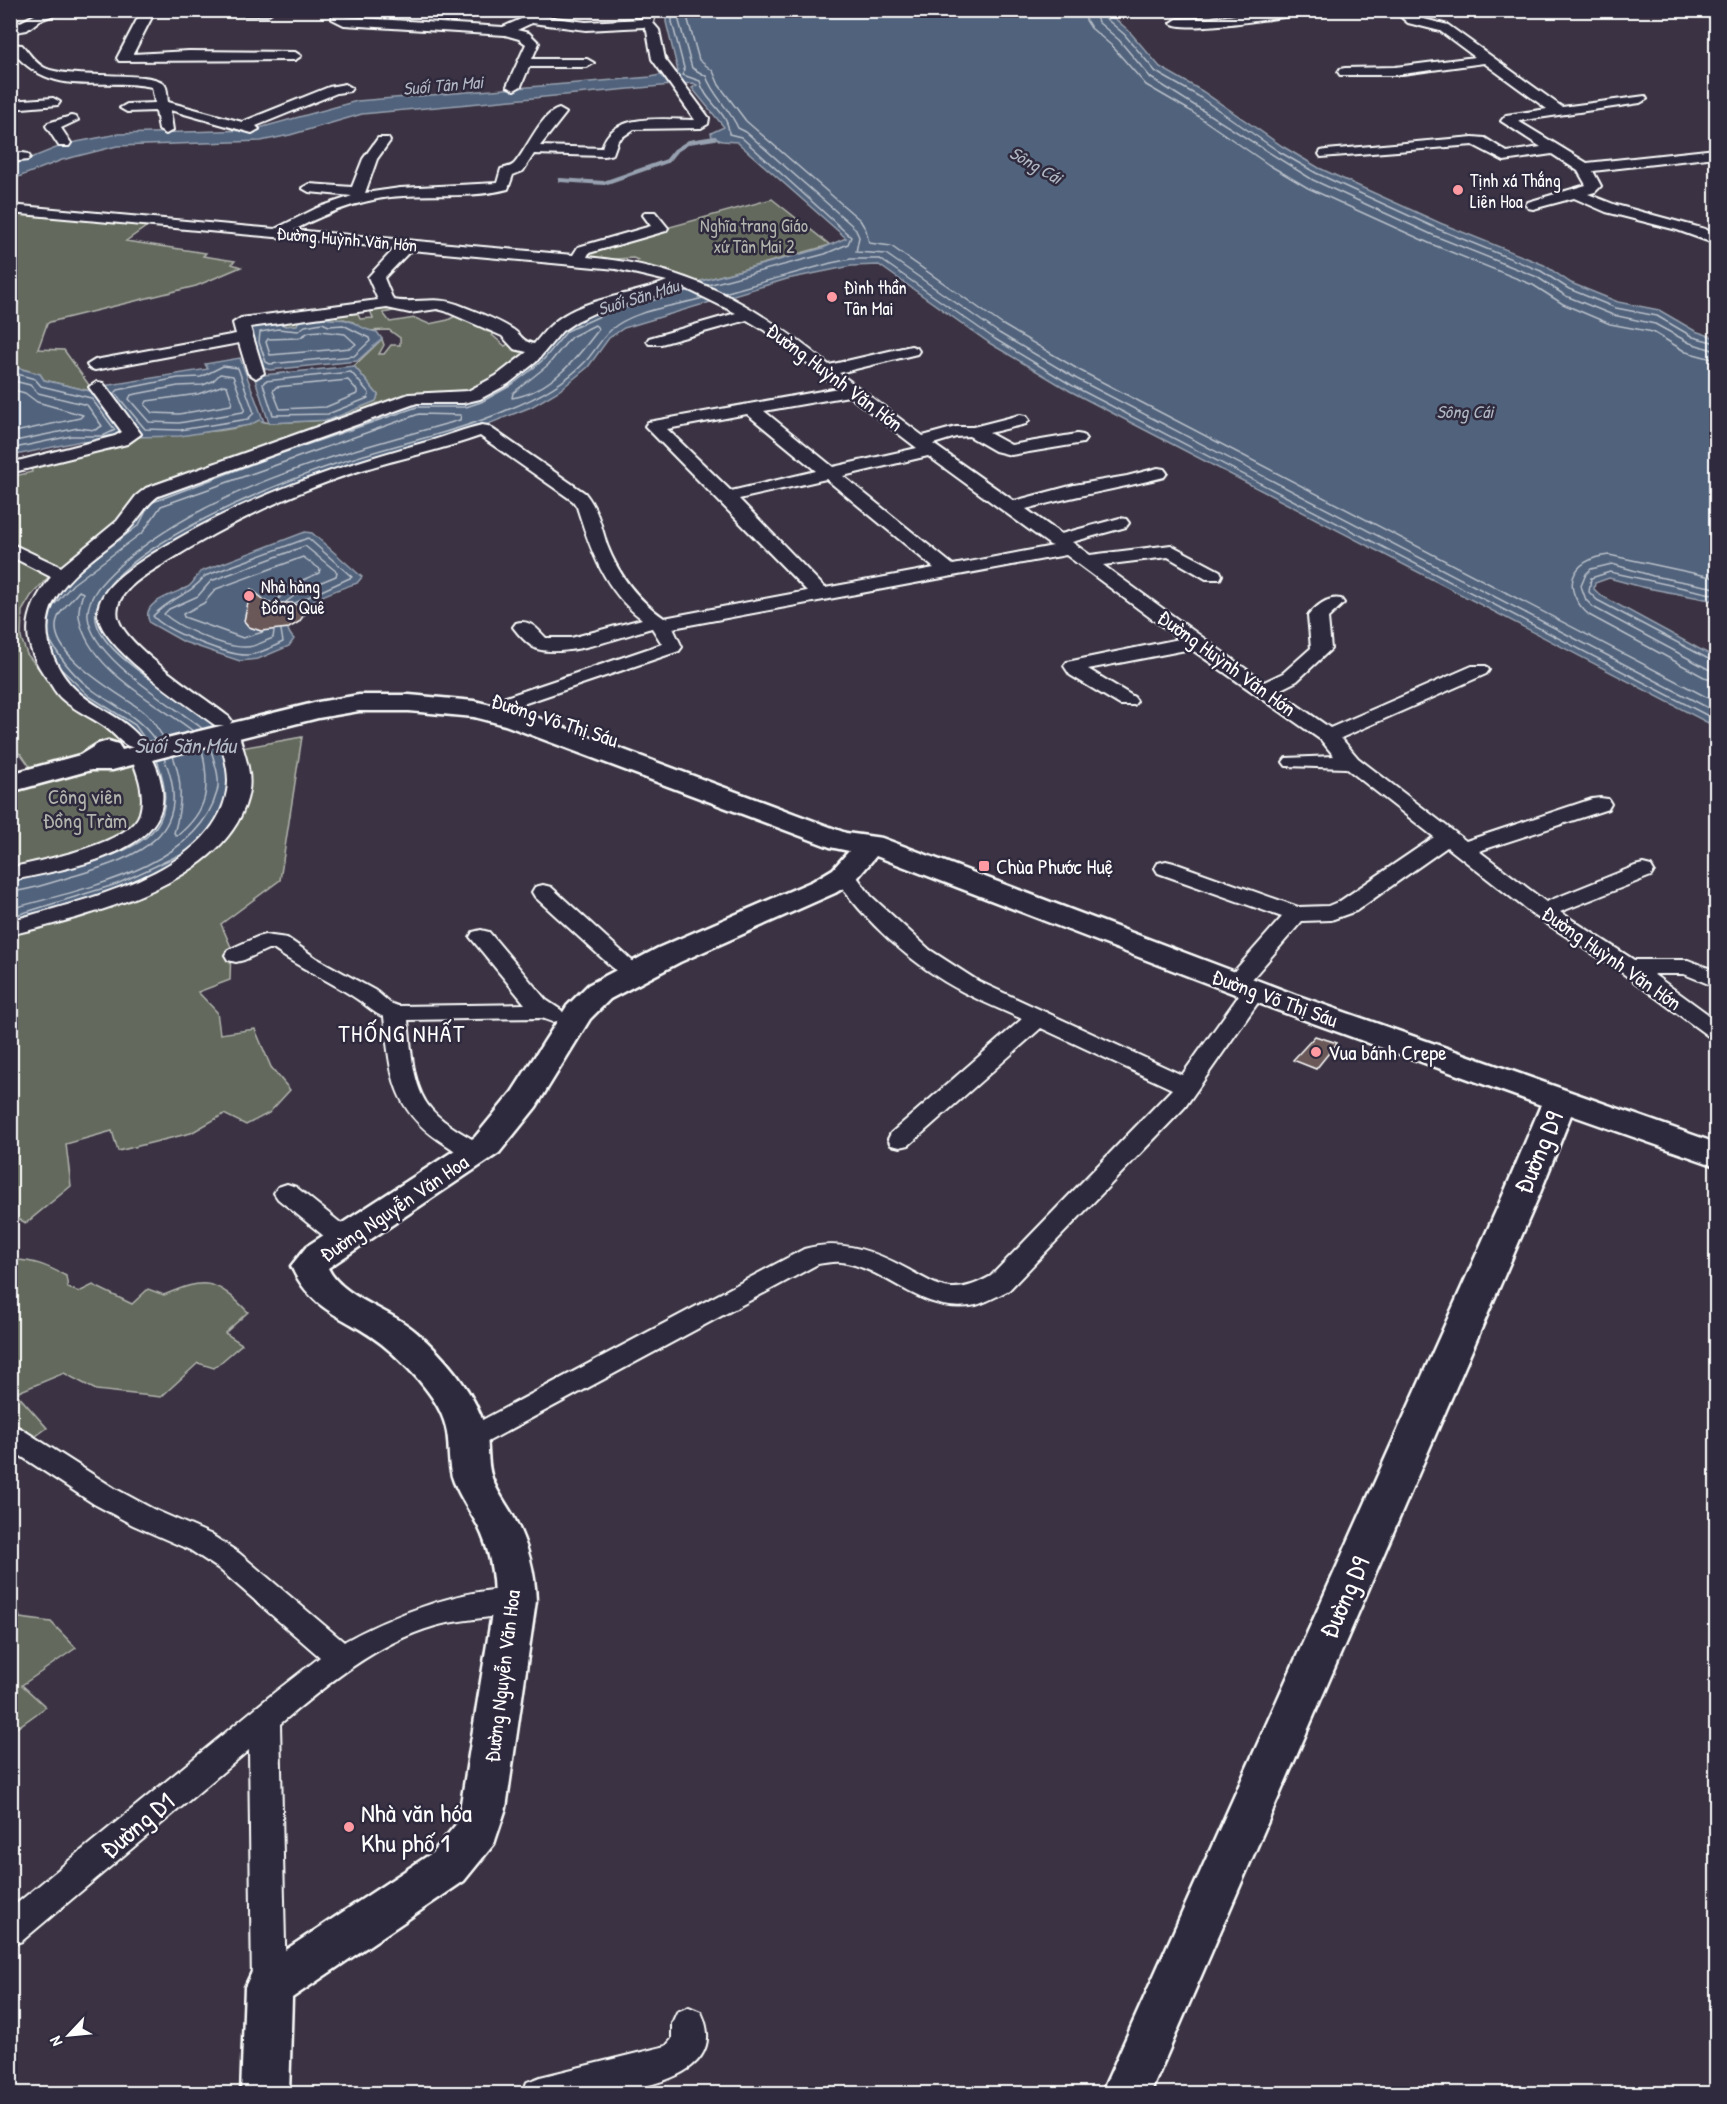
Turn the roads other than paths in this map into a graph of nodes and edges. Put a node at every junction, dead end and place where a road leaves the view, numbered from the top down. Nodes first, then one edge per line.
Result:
1 (62, 10) edge
2 (340, 10) edge
3 (1307, 10) edge
4 (1399, 10) edge
5 (149, 11) edge
6 (267, 11) edge
7 (1292, 12) edge
8 (649, 17) edge
9 (1177, 23) dead end
10 (10, 29) edge
11 (505, 31) junction
12 (10, 48) edge
13 (295, 57) dead end
14 (1487, 59) junction
15 (524, 63) junction
16 (587, 63) dead end
17 (1345, 72) dead end
18 (514, 86) dead end
19 (345, 88) dead end
20 (1640, 99) dead end
21 (53, 102) dead end
22 (10, 105) edge
23 (162, 106) junction
24 (127, 108) dead end
25 (1559, 111) junction
26 (559, 113) dead end
27 (71, 120) dead end
28 (166, 130) dead end
29 (383, 141) dead end
30 (64, 143) dead end
31 (531, 150) junction
32 (1553, 150) junction
33 (1716, 153) edge
34 (1326, 154) dead end
35 (1584, 168) junction
36 (309, 188) dead end
37 (1577, 194) junction
38 (359, 195) junction
39 (1533, 205) dead end
40 (10, 209) edge
41 (650, 215) dead end
42 (278, 233) junction
43 (1716, 240) edge
44 (408, 244) junction
45 (577, 262) junction
46 (681, 280) junction
47 (387, 303) junction
48 (750, 314) junction
49 (244, 337) junction
50 (655, 341) dead end
51 (866, 347) dead end
52 (538, 349) junction
53 (912, 351) dead end
54 (811, 357) junction
55 (95, 365) dead end
56 (826, 371) junction
57 (255, 373) dead end
58 (97, 387) dead end
59 (851, 391) junction
60 (751, 409) junction
61 (1020, 420) dead end
62 (973, 432) junction
63 (1077, 439) dead end
64 (926, 446) junction
65 (10, 468) edge
66 (829, 473) junction
67 (1158, 473) dead end
68 (727, 497) junction
69 (1010, 508) junction
70 (1120, 522) dead end
71 (1062, 545) junction
72 (10, 548) edge
73 (1086, 561) junction
74 (949, 571) junction
75 (58, 573) junction
76 (1212, 575) dead end
77 (821, 595) junction
78 (1334, 603) dead end
79 (659, 623) junction
80 (522, 627) dead end
81 (1194, 642) junction
82 (1479, 670) dead end
83 (1262, 690) junction
84 (1127, 700) dead end
85 (510, 702) junction
86 (225, 726) junction
87 (1328, 736) junction
88 (137, 749) junction
89 (1293, 762) dead end
90 (1351, 762) junction
91 (10, 783) edge
92 (1600, 804) dead end
93 (1456, 843) junction
94 (871, 844) junction
95 (1166, 868) dead end
96 (1643, 871) dead end
97 (10, 875) edge
98 (844, 875) junction
99 (543, 892) dead end
100 (1543, 911) junction
101 (1296, 914) junction
102 (10, 928) edge
103 (481, 937) dead end
104 (236, 955) dead end
105 (1629, 967) junction
106 (632, 973) junction
107 (1716, 980) edge
108 (1244, 987) junction
109 (395, 1013) junction
110 (558, 1017) junction
111 (1039, 1017) junction
112 (1716, 1031) edge
113 (1186, 1086) junction
114 (1560, 1100) junction
115 (900, 1139) dead end
116 (476, 1153) junction
117 (1716, 1155) edge
118 (287, 1193) dead end
119 (344, 1239) junction
120 (10, 1435) edge
121 (468, 1440) junction
122 (515, 1600) junction
123 (342, 1658) junction
124 (264, 1719) junction
125 (10, 1930) edge
126 (269, 1986) junction
127 (689, 2023) dead end
128 (265, 2094) edge
129 (540, 2094) edge
130 (1125, 2094) edge

1 - 10 street
2 - 11 street
3 - 7 street
4 - 14 street
5 - 6 street
5 - 13 street
7 - 9 street
8 - 11 street
8 - 31 street
11 - 15 street
12 - 23 street
14 - 17 street
14 - 25 street
15 - 16 street
15 - 18 street
19 - 23 street
20 - 25 street
21 - 22 street
23 - 24 street
23 - 28 street
25 - 32 street
26 - 31 street
27 - 30 street
29 - 38 street
31 - 38 street
32 - 34 street
32 - 35 street
33 - 35 street
35 - 37 street
36 - 38 street
37 - 39 street
37 - 43 street
38 - 42 street
40 - 42 street, Đường Huỳnh Văn Hớn
41 - 45 street
42 - 44 street, Đường Huỳnh Văn Hớn
44 - 45 street, Đường Huỳnh Văn Hớn
44 - 47 street
45 - 46 street, Đường Huỳnh Văn Hớn
46 - 48 street, Đường Huỳnh Văn Hớn
46 - 52 street
47 - 49 street
47 - 52 street
48 - 50 street
48 - 54 street, Đường Huỳnh Văn Hớn
49 - 55 street
49 - 57 street
51 - 54 street
52 - 75 street
53 - 56 street
54 - 56 street, Đường Huỳnh Văn Hớn
56 - 59 street, Đường Huỳnh Văn Hớn
58 - 65 street
59 - 60 street
59 - 64 street, Đường Huỳnh Văn Hớn
60 - 66 street
60 - 68 street
61 - 62 street
62 - 63 street
62 - 64 street
64 - 66 street
64 - 69 street, Đường Huỳnh Văn Hớn
66 - 68 street
66 - 74 street
67 - 69 street
68 - 77 street
69 - 71 street, Đường Huỳnh Văn Hớn
70 - 71 street
71 - 73 street, Đường Huỳnh Văn Hớn
71 - 74 street
72 - 75 street
73 - 76 street
73 - 81 street, Đường Huỳnh Văn Hớn
74 - 77 street
75 - 88 street
77 - 79 street
78 - 83 street
79 - 80 street
79 - 85 street
79 - 86 street
81 - 83 street, Đường Huỳnh Văn Hớn
81 - 84 street
82 - 87 street
83 - 87 street, Đường Huỳnh Văn Hớn
85 - 86 street, Đường Võ Thị Sáu
85 - 94 street, Đường Võ Thị Sáu
86 - 88 street
86 - 94 street, Đường Võ Thị Sáu
86 - 102 street
87 - 90 street, Đường Huỳnh Văn Hớn
88 - 91 street
88 - 97 street
89 - 90 street
90 - 93 street, Đường Huỳnh Văn Hớn
92 - 93 street
93 - 100 street, Đường Huỳnh Văn Hớn
93 - 101 street
94 - 98 street, Đường Nguyễn Văn Hoa
94 - 108 street, Đường Võ Thị Sáu
95 - 101 street
96 - 100 street
98 - 106 street, Đường Nguyễn Văn Hoa
98 - 111 street
99 - 106 street
100 - 105 street, Đường Huỳnh Văn Hớn
101 - 108 street
103 - 110 street
104 - 109 street
105 - 107 street
105 - 112 street, Đường Huỳnh Văn Hớn
106 - 110 street, Đường Nguyễn Văn Hoa
108 - 113 street
108 - 114 street, Đường Võ Thị Sáu
109 - 110 street
109 - 116 street
110 - 116 street, Đường Nguyễn Văn Hoa
111 - 113 street
111 - 115 street
113 - 121 street
114 - 117 street, Đường Võ Thị Sáu
114 - 130 street, Đường D9
116 - 119 street, Đường Nguyễn Văn Hoa
118 - 119 street
119 - 121 street, Đường Nguyễn Văn Hoa
120 - 123 street
121 - 122 street, Đường Nguyễn Văn Hoa
122 - 123 street, Đường D1
122 - 126 street, Đường Nguyễn Văn Hoa
123 - 124 street, Đường D1
124 - 125 street, Đường D1
124 - 126 street
126 - 128 street
127 - 129 street

